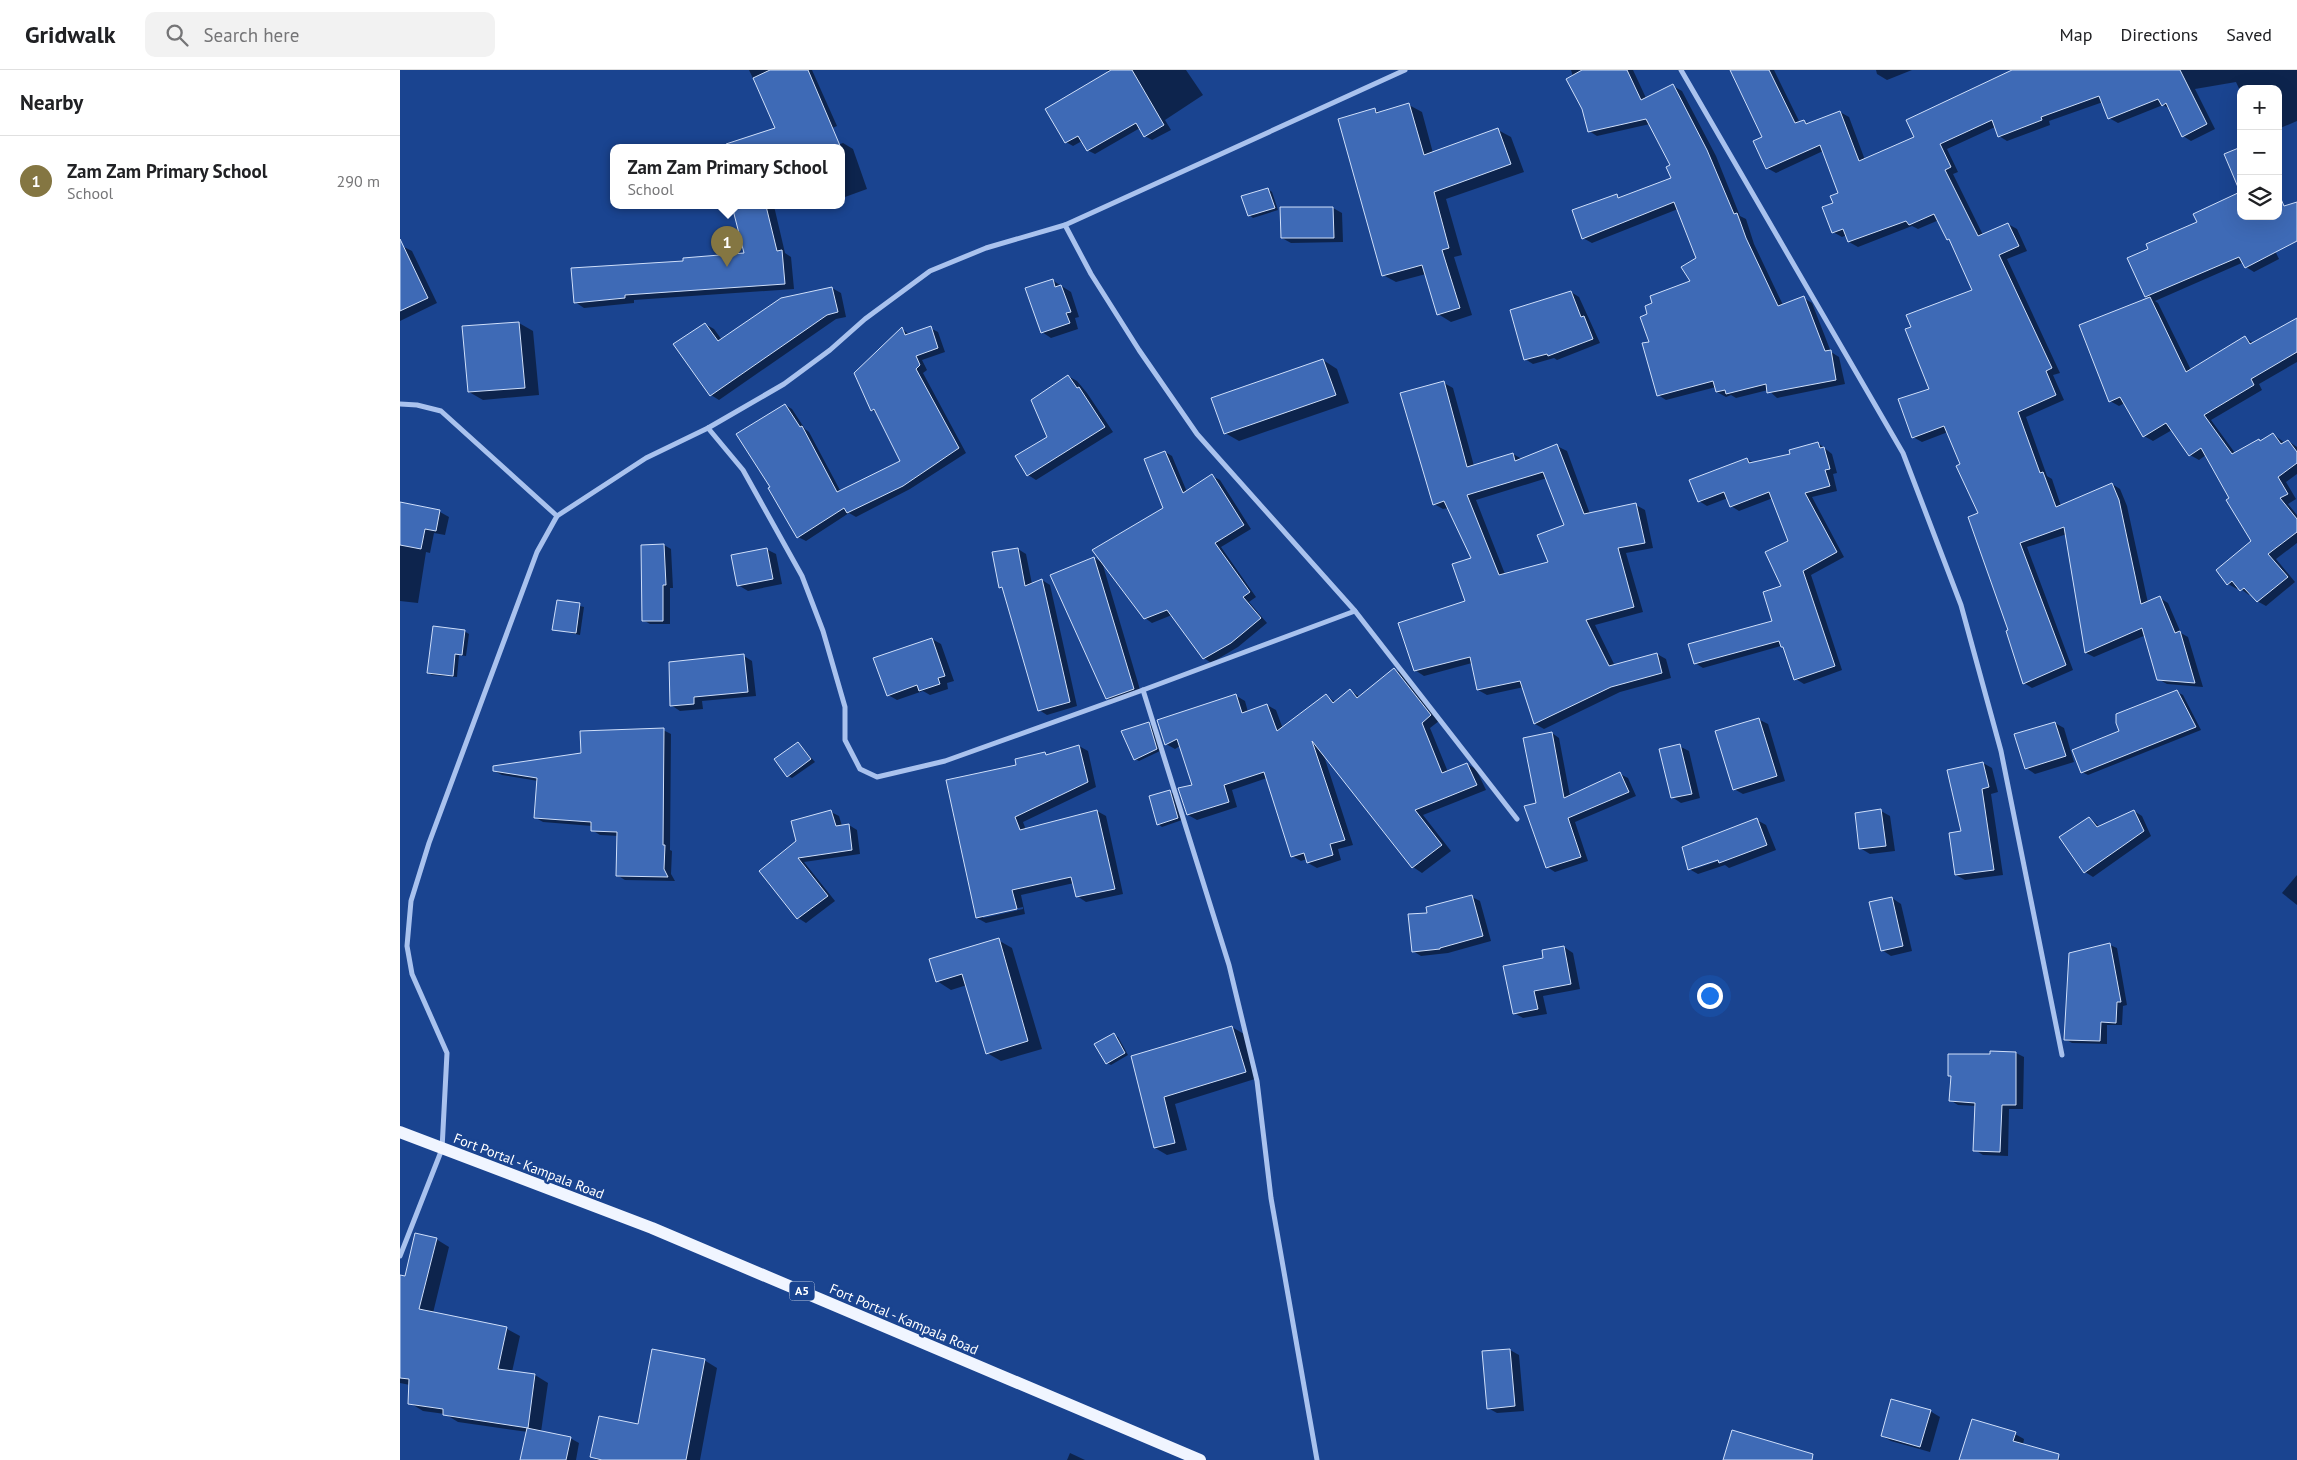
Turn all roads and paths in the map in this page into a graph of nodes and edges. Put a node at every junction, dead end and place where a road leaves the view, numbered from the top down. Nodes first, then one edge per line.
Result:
1 (1405, 70) edge
2 (1681, 70) edge
3 (1065, 225) junction
4 (400, 404) edge
5 (708, 428) junction
6 (558, 516) junction
7 (1355, 611) junction
8 (1143, 690) junction
9 (1517, 819) dead end
10 (2062, 1055) dead end
11 (400, 1132) edge
12 (442, 1149) junction
13 (400, 1256) edge
14 (1200, 1460) edge
15 (1318, 1460) edge

1 - 3 street
2 - 10 street
3 - 5 street
3 - 7 street
4 - 6 street
5 - 6 street
5 - 8 street
6 - 12 street
7 - 8 street
7 - 9 street
8 - 15 street
11 - 12 main road, Fort Portal - Kampala Road / A5
12 - 13 street
12 - 14 main road, Fort Portal - Kampala Road / A5

